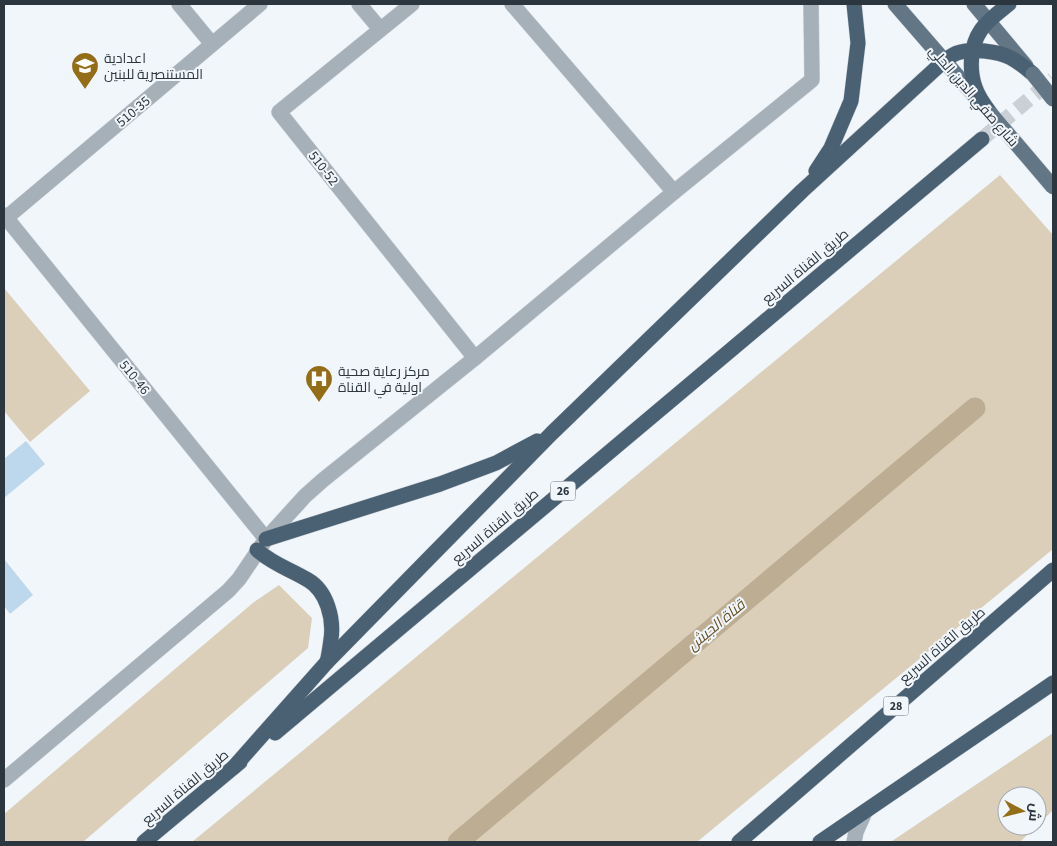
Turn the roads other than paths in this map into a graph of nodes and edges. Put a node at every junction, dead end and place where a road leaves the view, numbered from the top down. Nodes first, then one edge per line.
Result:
1 (179, 4) edge
2 (260, 4) edge
3 (359, 4) edge
4 (412, 4) edge
5 (512, 4) edge
6 (811, 4) edge
7 (854, 4) edge
8 (895, 4) edge
9 (974, 4) edge
10 (1009, 4) edge
11 (989, 21) junction
12 (380, 30) junction
13 (212, 44) junction
14 (973, 51) junction
15 (944, 61) junction
16 (966, 74) junction
17 (1033, 74) junction
18 (1053, 99) edge
19 (991, 114) joint
20 (982, 139) tunnel mouth
21 (1053, 187) edge
22 (802, 191) junction
23 (674, 192) junction
24 (5, 217) edge
25 (475, 358) junction
26 (552, 433) junction
27 (262, 544) junction
28 (1053, 570) edge
29 (327, 662) junction
30 (1053, 683) edge
31 (234, 767) junction
32 (4, 780) edge
33 (865, 812) junction
34 (144, 842) edge
35 (740, 842) edge
36 (820, 842) edge
37 (854, 842) edge

1 - 13 street
2 - 13 street, 510-35
3 - 12 street
4 - 12 street, 510-52
5 - 23 street
6 - 23 street
7 - 22 highway
8 - 15 main road, شارع صفي الدين الحلي
9 - 11 main road
10 - 11 highway
11 - 14 highway
11 - 17 main road
12 - 25 street, 510-52
13 - 24 street, 510-35
14 - 15 highway
14 - 16 highway
14 - 17 highway
15 - 16 main road, شارع صفي الدين الحلي
15 - 22 highway
16 - 19 highway
17 - 18 main road, bridge
19 - 21 main road, شارع صفي الدين الحلي, bridge
20 - 31 highway, طريق القناة السريع / 26
22 - 26 highway
23 - 25 street
24 - 27 street, 510-46
25 - 27 street
26 - 27 highway
26 - 29 highway
27 - 29 highway
27 - 32 street
28 - 35 highway, طريق القناة السريع / 28
29 - 31 highway
30 - 33 highway
31 - 34 highway, طريق القناة السريع / 26
33 - 36 highway
33 - 37 street

